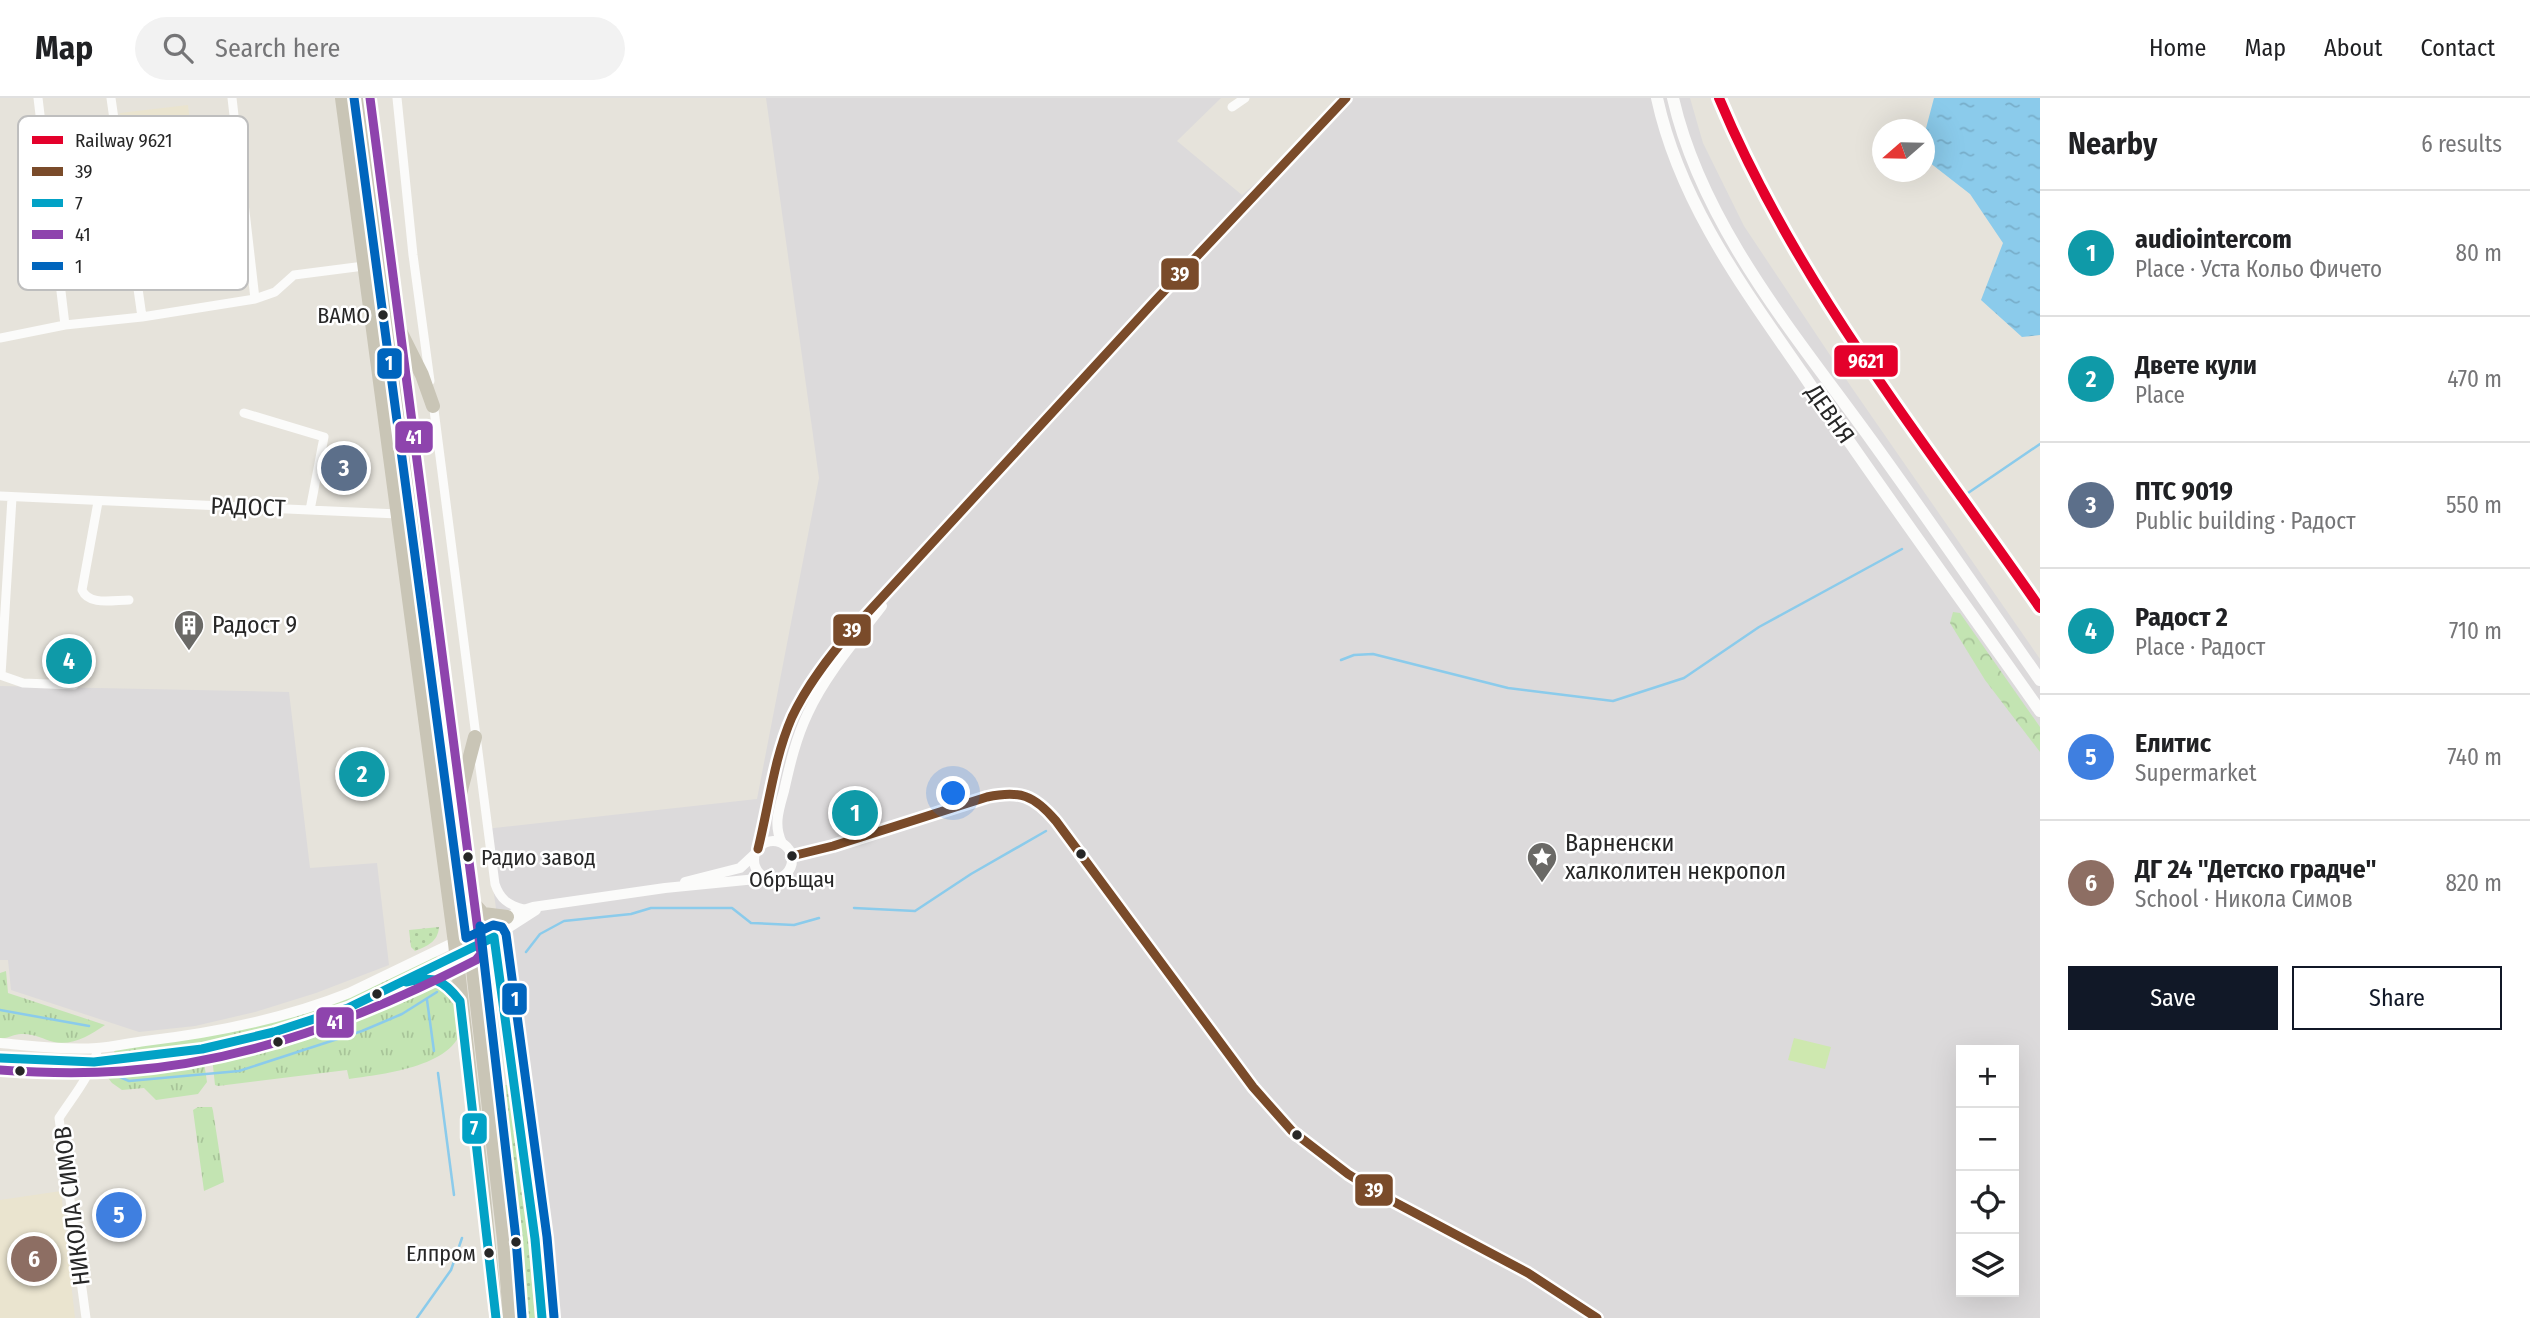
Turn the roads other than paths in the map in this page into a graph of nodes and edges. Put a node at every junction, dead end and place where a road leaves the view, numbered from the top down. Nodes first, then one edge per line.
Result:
1 (38, 98) edge
2 (111, 98) edge
3 (232, 98) edge
4 (342, 98) edge
5 (358, 98) edge
6 (369, 98) edge
7 (397, 98) edge
8 (1245, 98) edge
9 (1346, 98) edge
10 (1657, 98) edge
11 (1674, 98) edge
12 (1232, 107) dead end
13 (40, 116) edge
14 (113, 116) edge
15 (234, 116) edge
16 (366, 165) junction
17 (248, 236) edge
18 (365, 266) junction
19 (61, 290) edge
20 (138, 290) edge
21 (255, 299) junction
22 (384, 299) junction
23 (142, 317) junction
24 (65, 325) junction
25 (0, 338) edge
26 (433, 406) junction
27 (244, 413) dead end
28 (0, 496) edge
29 (12, 498) junction
30 (98, 502) junction
31 (310, 510) junction
32 (398, 514) junction
33 (911, 568) junction
34 (129, 600) dead end
35 (1, 675) edge
36 (2040, 680) edge
37 (74, 685) dead end
38 (2040, 711) edge
39 (475, 737) junction
40 (453, 817) junction
41 (782, 843) junction
42 (756, 851) junction
43 (792, 856) junction
44 (766, 878) junction
45 (665, 888) junction
46 (463, 890) junction
47 (545, 905) junction
48 (524, 909) junction
49 (507, 917) junction
50 (494, 937) junction
51 (470, 942) junction
52 (455, 950) junction
53 (403, 983) junction
54 (460, 1001) junction
55 (480, 1039) junction
56 (0, 1043) edge
57 (98, 1048) junction
58 (0, 1058) edge
59 (94, 1062) junction
60 (86, 1318) edge
61 (496, 1318) edge
62 (510, 1318) edge
63 (1597, 1318) edge

1 - 13 street
2 - 14 street
3 - 15 street
4 - 18 main road
5 - 16 main road
6 - 16 main road
7 - 26 street
8 - 12 street
9 - 33 street
10 - 38 main road, ДЕВНЯ
11 - 36 main road, ДЕВНЯ
16 - 22 main road
17 - 21 street
18 - 21 street
18 - 32 main road
19 - 24 street
20 - 23 street
21 - 23 street
22 - 26 main road
22 - 40 main road
23 - 24 street
24 - 25 street
26 - 39 street
27 - 31 street
28 - 29 street, РАДОСТ
29 - 30 street, РАДОСТ
29 - 35 street
30 - 31 street, РАДОСТ
30 - 34 street
31 - 32 street, РАДОСТ
32 - 52 main road
33 - 41 street
33 - 42 street
35 - 37 street
39 - 40 main road
39 - 48 street
40 - 46 main road
41 - 42 street
41 - 43 street
42 - 44 street
42 - 45 street
43 - 44 street
43 - 63 street
44 - 45 street
45 - 47 street
46 - 49 main road
46 - 51 main road
47 - 48 street
47 - 50 street
48 - 49 street
49 - 51 street
50 - 51 street
50 - 55 main road
51 - 52 street
51 - 55 main road
52 - 53 street
52 - 54 main road
52 - 57 street
53 - 54 main road
53 - 59 street
54 - 61 main road
55 - 62 main road
56 - 57 street
57 - 59 street, НИКОЛА СИМОВ
58 - 59 street
59 - 60 street, НИКОЛА СИМОВ

